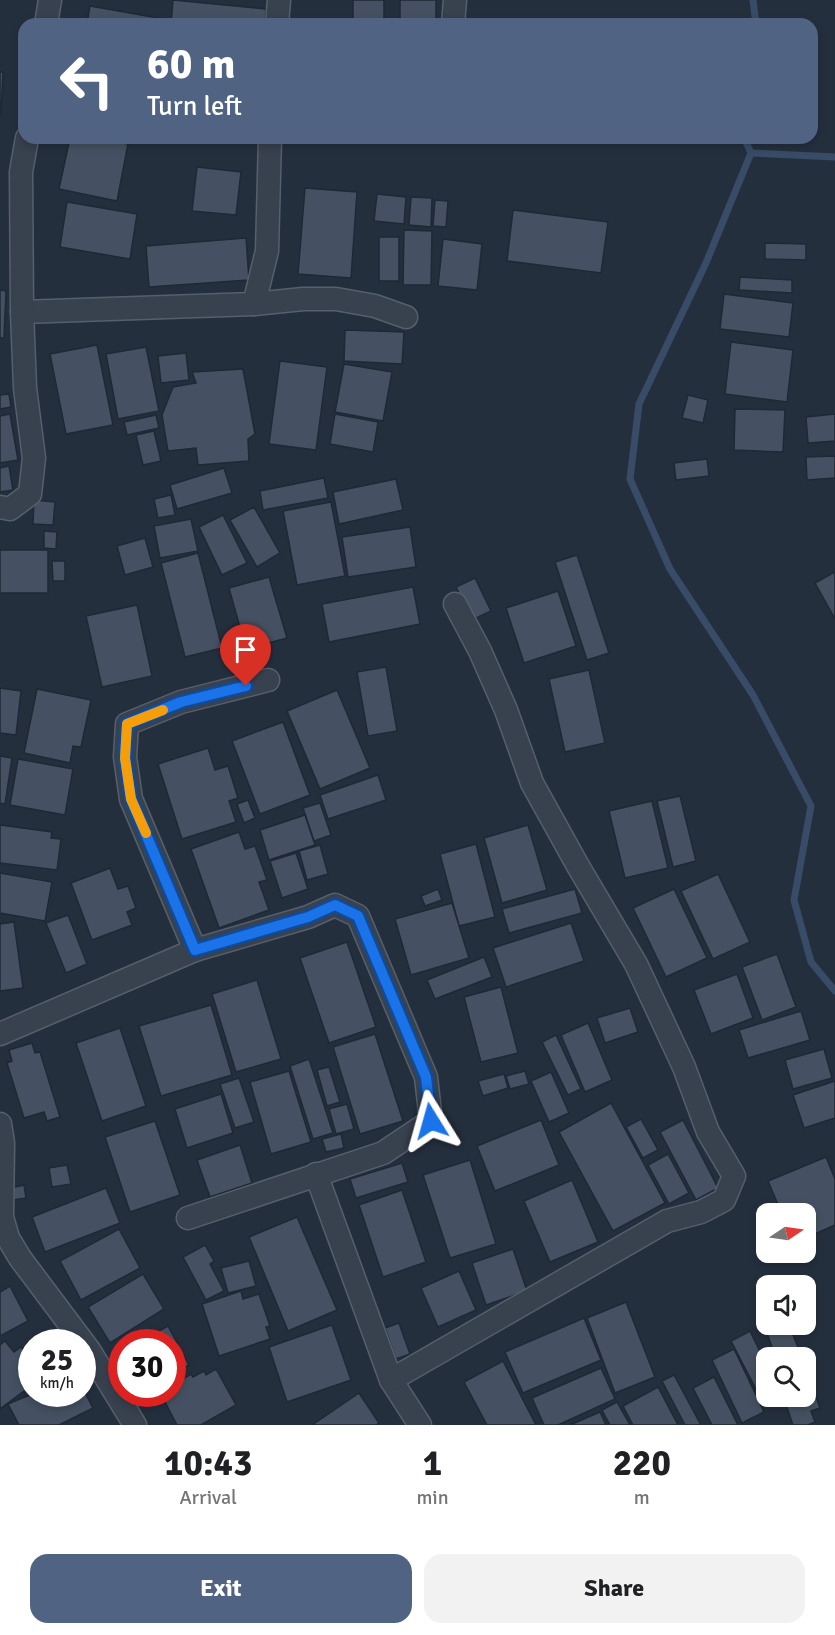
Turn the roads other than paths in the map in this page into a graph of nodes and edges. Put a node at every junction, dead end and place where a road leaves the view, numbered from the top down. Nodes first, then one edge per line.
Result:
1 (50, 0) edge
2 (279, 0) edge
3 (455, 0) edge
4 (47, 18) edge
5 (278, 18) edge
6 (454, 18) edge
7 (26, 144) edge
8 (270, 144) edge
9 (254, 304) junction
10 (22, 312) junction
11 (406, 317) dead end
12 (0, 507) edge
13 (455, 604) dead end
14 (268, 680) dead end
15 (195, 950) junction
16 (0, 1034) edge
17 (0, 1124) edge
18 (316, 1174) junction
19 (188, 1218) dead end
20 (391, 1380) junction
21 (135, 1425) edge
22 (420, 1425) edge

1 - 4 street
2 - 5 street
3 - 6 street
7 - 10 street
8 - 9 street
9 - 10 street
9 - 11 street
10 - 12 street
13 - 20 street
14 - 15 street
15 - 16 street
15 - 18 street
17 - 21 street
18 - 19 street
18 - 20 street
20 - 22 street

